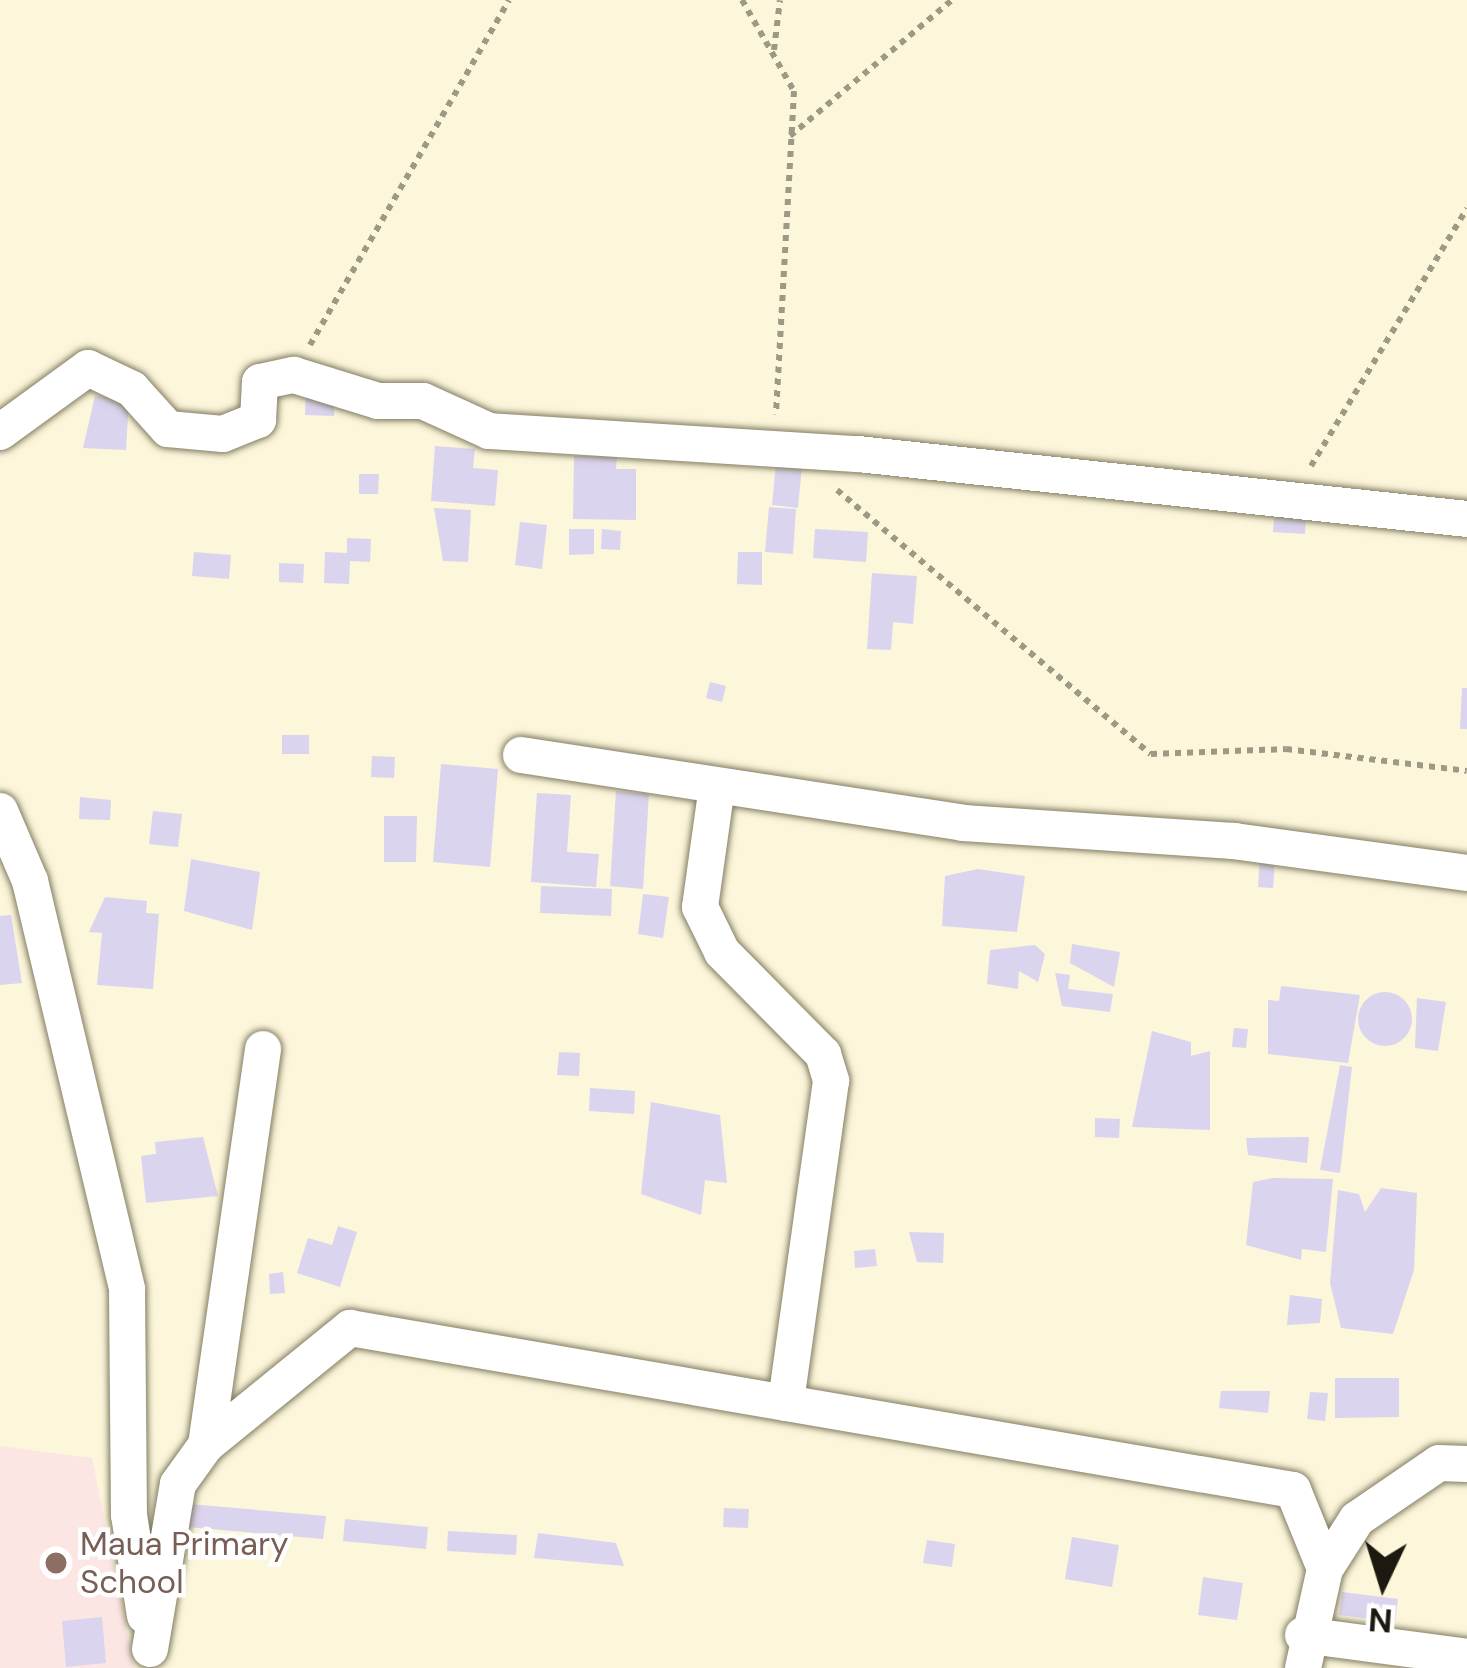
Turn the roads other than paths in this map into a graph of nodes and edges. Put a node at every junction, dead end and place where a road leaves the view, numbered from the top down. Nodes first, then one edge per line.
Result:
1 (0, 432) edge
2 (1467, 519) edge
3 (521, 755) dead end
4 (718, 786) junction
5 (0, 811) edge
6 (1467, 874) edge
7 (263, 1048) dead end
8 (786, 1403) junction
9 (206, 1445) junction
10 (1467, 1464) edge
11 (1325, 1569) junction
12 (1303, 1652) edge
13 (1467, 1657) edge
14 (153, 1659) edge

1 - 2 street
3 - 4 street
4 - 6 street
4 - 8 street
5 - 14 street
7 - 9 street
8 - 9 street
8 - 11 street
9 - 14 street
10 - 11 street
11 - 12 street
12 - 13 street

